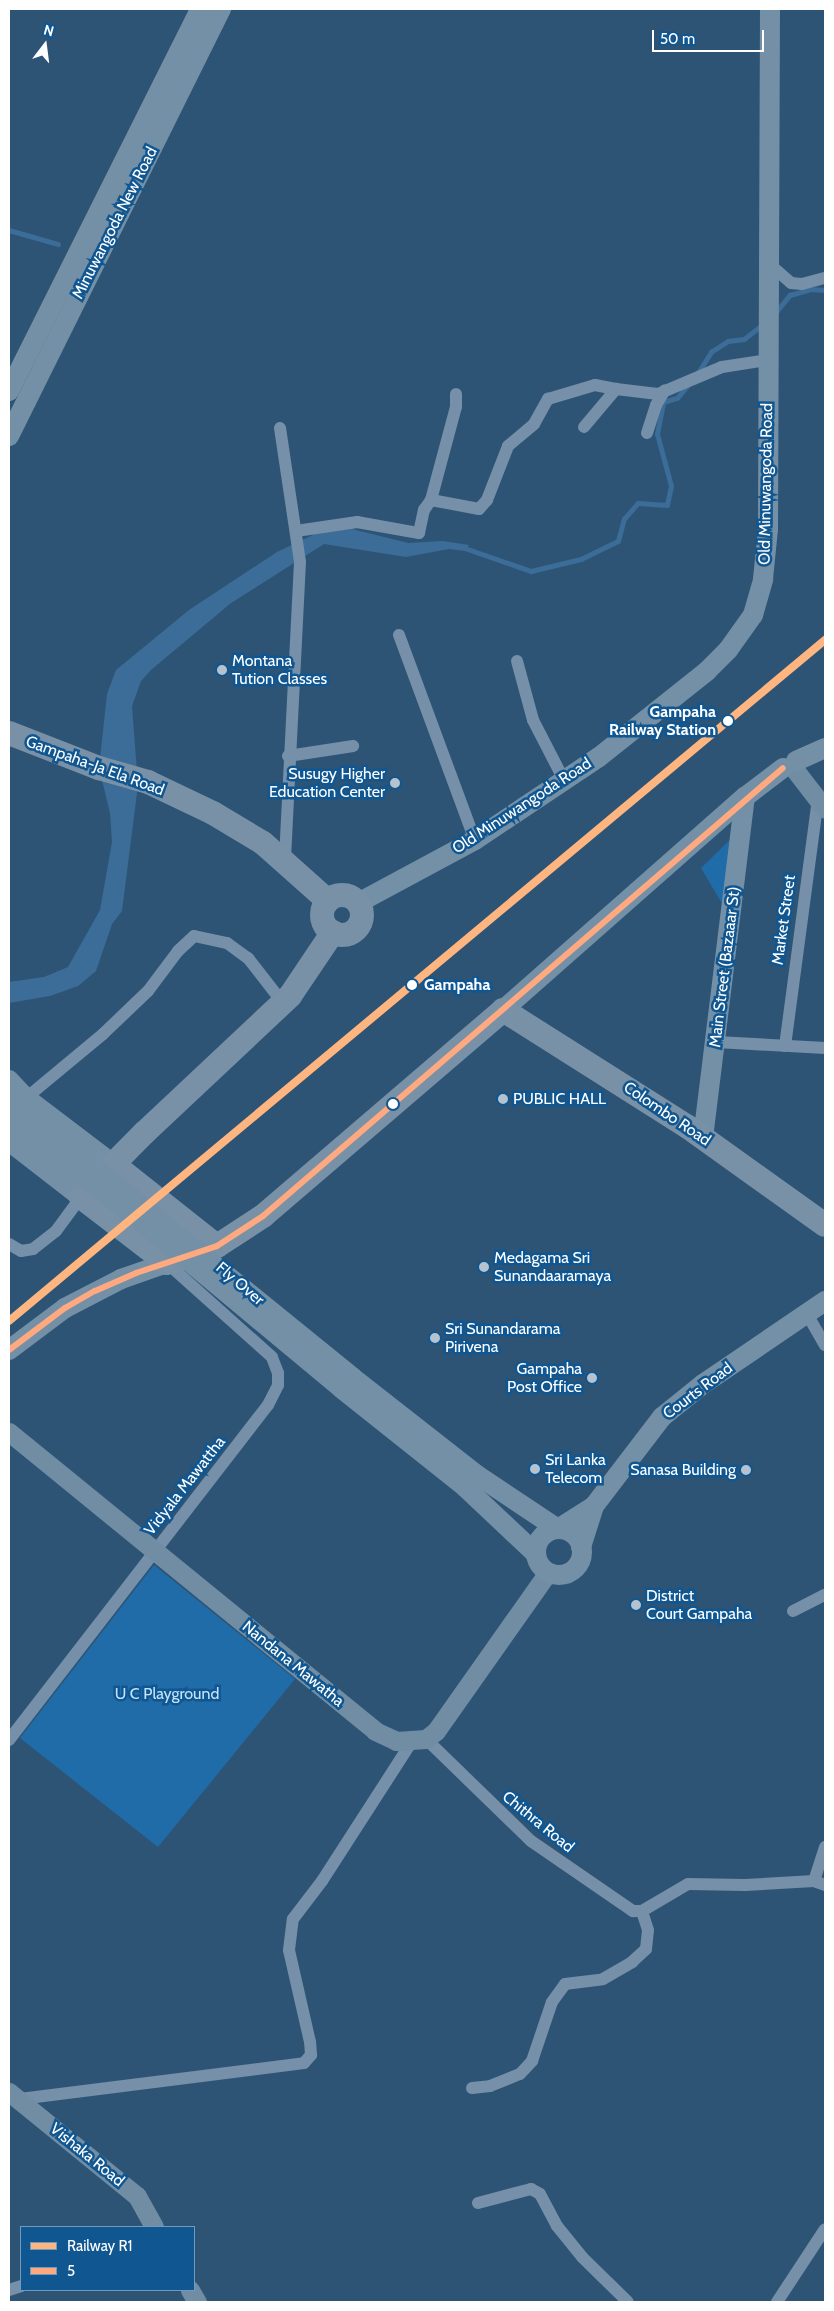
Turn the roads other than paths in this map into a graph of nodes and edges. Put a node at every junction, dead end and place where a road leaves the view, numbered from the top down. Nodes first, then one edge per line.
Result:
1 (200, 9) edge
2 (221, 9) edge
3 (770, 9) edge
4 (767, 262) junction
5 (825, 278) edge
6 (767, 360) junction
7 (616, 388) junction
8 (665, 390) junction
9 (9, 392) edge
10 (456, 394) dead end
11 (584, 427) dead end
12 (280, 428) dead end
13 (647, 432) dead end
14 (9, 436) edge
15 (431, 500) junction
16 (296, 535) junction
17 (399, 635) dead end
18 (517, 661) dead end
19 (9, 734) edge
20 (353, 746) dead end
21 (825, 748) edge
22 (288, 756) junction
23 (791, 766) junction
24 (564, 780) junction
25 (745, 797) junction
26 (822, 805) edge
27 (475, 840) junction
28 (284, 862) junction
29 (328, 900) junction
30 (358, 903) junction
31 (333, 932) junction
32 (283, 1003) junction
33 (503, 1010) junction
34 (717, 1042) junction
35 (785, 1046) junction
36 (825, 1048) edge
37 (9, 1080) edge
38 (17, 1098) edge
39 (9, 1118) edge
40 (703, 1138) junction
41 (9, 1141) edge
42 (113, 1164) junction
43 (81, 1197) junction
44 (825, 1225) edge
45 (9, 1244) edge
46 (216, 1246) junction
47 (166, 1263) junction
48 (825, 1301) edge
49 (807, 1314) junction
50 (825, 1345) edge
51 (9, 1350) edge
52 (347, 1383) junction
53 (384, 1413) junction
54 (9, 1432) edge
55 (594, 1506) junction
56 (558, 1529) junction
57 (581, 1547) junction
58 (155, 1552) junction
59 (536, 1554) junction
60 (548, 1572) junction
61 (825, 1594) edge
62 (793, 1611) dead end
63 (420, 1739) junction
64 (9, 1740) edge
65 (825, 1847) edge
66 (820, 1883) edge
67 (642, 1911) junction
68 (472, 2088) dead end
69 (14, 2095) edge
70 (478, 2203) dead end
71 (150, 2226) edge
72 (824, 2232) edge
73 (191, 2291) edge
74 (197, 2302) edge
75 (628, 2302) edge
76 (776, 2302) edge

1 - 9 main road, Minuwangoda New Road
2 - 14 main road, Minuwangoda New Road
3 - 4 main road, Old Minuwangoda Road
4 - 5 street
4 - 6 main road, Old Minuwangoda Road
6 - 8 street
6 - 24 main road, Old Minuwangoda Road
7 - 8 street
7 - 11 street
7 - 15 street
8 - 13 street
10 - 15 street
12 - 16 street
15 - 16 street
16 - 22 street
17 - 27 street
18 - 24 street
19 - 28 highway, Gampaha-Ja Ela Road
20 - 22 street
21 - 23 main road
22 - 28 street
23 - 25 main road
23 - 26 street
24 - 27 main road, Old Minuwangoda Road
25 - 33 main road
25 - 34 main road, Main Street (Bazaaar St)
26 - 35 street, Market Street
27 - 30 main road, Old Minuwangoda Road
28 - 29 highway, Gampaha-Ja Ela Road
29 - 30 highway
29 - 31 highway
30 - 31 highway
31 - 32 highway
32 - 38 street
32 - 42 highway
33 - 40 highway, Colombo Road
33 - 46 highway
34 - 35 street
34 - 40 main road, Main Street (Bazaaar St)
35 - 36 street
37 - 38 main road
38 - 42 main road
38 - 52 main road, Fly Over, bridge
39 - 52 main road, Fly Over, bridge
40 - 44 highway, Colombo Road
41 - 43 main road
42 - 43 highway
42 - 46 highway
43 - 45 street
43 - 47 highway
46 - 47 highway
47 - 51 main road
47 - 58 street, Vidyala Mawattha
48 - 49 main road, Courts Road
49 - 50 street
49 - 55 main road, Courts Road
52 - 53 main road
53 - 56 main road
53 - 59 main road
54 - 58 street, Nandana Mawatha
55 - 56 main road, Courts Road
55 - 57 main road, Courts Road
56 - 57 main road
56 - 59 main road
57 - 60 main road
58 - 63 street, Nandana Mawatha
58 - 64 street, Vidyala Mawattha
59 - 60 main road
60 - 63 street
61 - 62 street
63 - 67 street, Chithra Road
63 - 69 street
65 - 66 street
66 - 67 street
67 - 68 street
69 - 71 street, Vishaka Road
70 - 75 street
72 - 76 street
73 - 74 street

